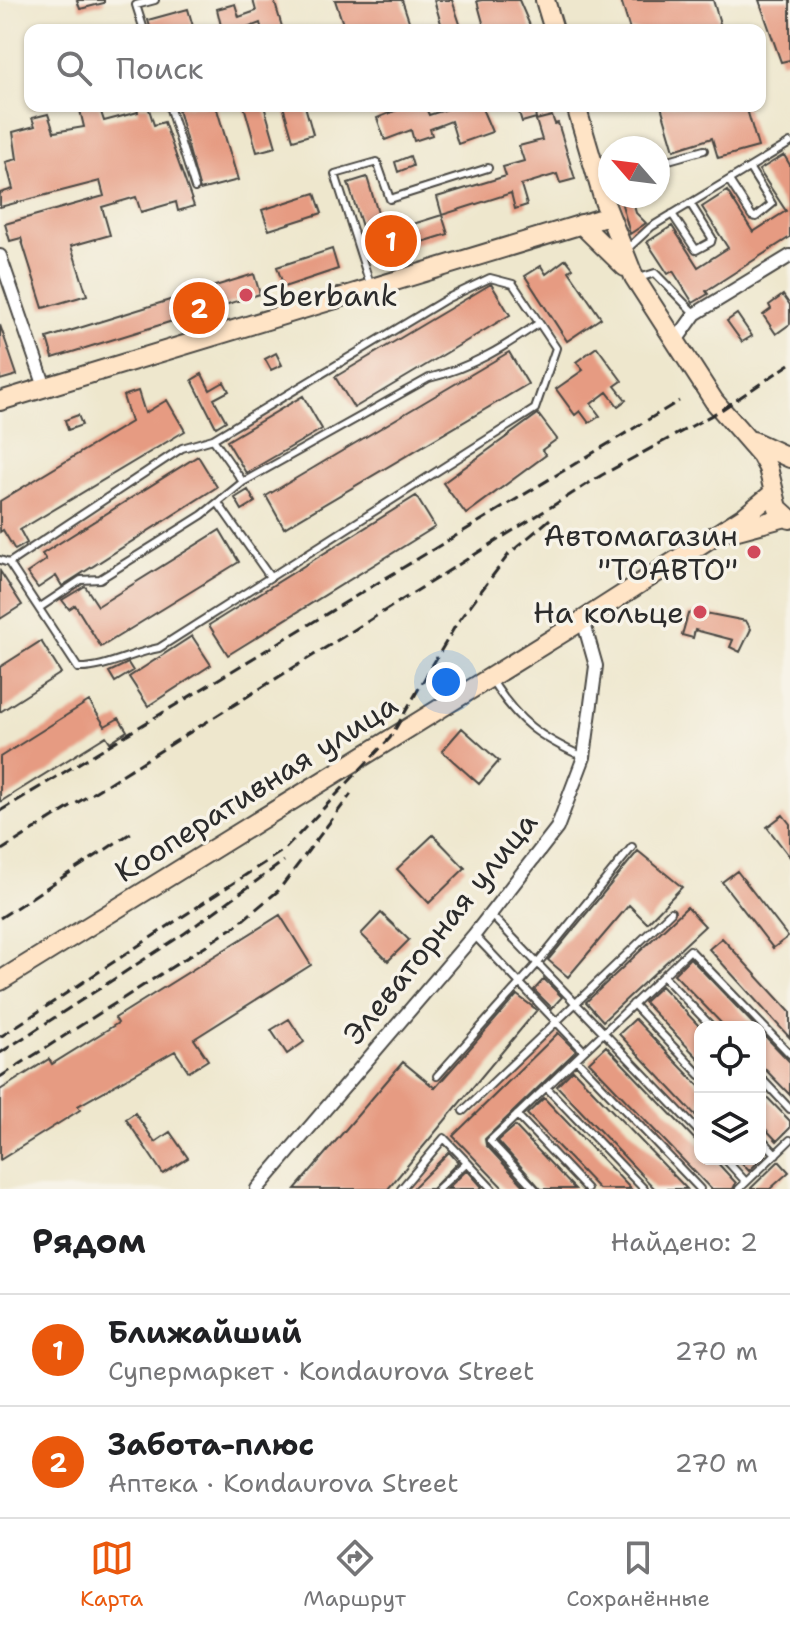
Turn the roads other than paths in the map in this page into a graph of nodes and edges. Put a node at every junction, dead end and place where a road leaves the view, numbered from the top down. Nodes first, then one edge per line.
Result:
1 (155, 0) edge
2 (545, 0) edge
3 (142, 24) edge
4 (552, 24) edge
5 (171, 112) edge
6 (578, 112) edge
7 (790, 143) edge
8 (704, 150) dead end
9 (670, 160) edge
10 (598, 163) edge
11 (488, 168) dead end
12 (750, 169) junction
13 (730, 182) junction
14 (195, 188) dead end
15 (690, 203) junction
16 (608, 208) edge
17 (672, 214) junction
18 (609, 216) junction
19 (581, 224) junction
20 (624, 252) junction
21 (0, 256) edge
22 (790, 256) edge
23 (635, 279) junction
24 (371, 288) junction
25 (695, 314) junction
26 (539, 323) junction
27 (675, 342) junction
28 (45, 387) junction
29 (0, 401) edge
30 (746, 437) junction
31 (213, 439) junction
32 (790, 460) edge
33 (243, 482) junction
34 (772, 491) junction
35 (218, 503) junction
36 (788, 518) edge
37 (705, 542) junction
38 (0, 560) edge
39 (9, 563) junction
40 (270, 577) junction
41 (39, 608) junction
42 (583, 620) junction
43 (489, 676) junction
44 (584, 757) junction
45 (632, 847) dead end
46 (671, 912) dead end
47 (491, 915) junction
48 (474, 935) junction
49 (538, 963) junction
50 (663, 976) junction
51 (0, 981) edge
52 (519, 983) junction
53 (577, 1003) junction
54 (633, 1004) junction
55 (706, 1021) edge
56 (556, 1022) junction
57 (604, 1032) junction
58 (584, 1051) junction
59 (790, 1054) edge
60 (576, 1059) junction
61 (694, 1069) edge
62 (437, 1076) dead end
63 (766, 1083) edge
64 (546, 1087) junction
65 (790, 1109) edge
66 (463, 1111) dead end
67 (517, 1115) junction
68 (694, 1127) edge
69 (790, 1140) edge
70 (766, 1143) edge
71 (776, 1154) junction
72 (467, 1162) junction
73 (730, 1165) edge
74 (746, 1182) junction
75 (490, 1188) edge
76 (257, 1189) edge
77 (401, 1189) edge
78 (438, 1189) edge
79 (535, 1189) edge
80 (587, 1189) edge
81 (644, 1189) edge
82 (700, 1189) edge
83 (739, 1189) edge

1 - 3 lane
2 - 4 main road
5 - 14 lane
6 - 10 main road
7 - 12 lane
8 - 9 lane
11 - 24 lane
12 - 13 lane
12 - 13 lane
13 - 15 lane
15 - 17 lane
15 - 17 lane
16 - 18 main road
17 - 20 lane
18 - 19 main road
18 - 20 main road
19 - 23 main road
19 - 24 main road
20 - 23 main road
21 - 28 street
22 - 25 street
23 - 25 lane
23 - 27 main road
24 - 28 main road
25 - 27 street
26 - 31 lane
26 - 33 lane
26 - 40 lane
27 - 30 main road
28 - 29 main road
30 - 32 main road
30 - 34 main road
31 - 33 lane
31 - 39 lane
32 - 34 main road
33 - 35 lane
34 - 36 main road
34 - 37 main road, Кооперативная улица
35 - 40 lane
35 - 41 lane
36 - 37 main road, Кооперативная улица
37 - 42 main road, Кооперативная улица
38 - 39 lane
39 - 41 lane
40 - 41 lane
42 - 43 main road, Кооперативная улица
42 - 44 street, Элеваторная улица
43 - 44 lane
43 - 51 main road, Кооперативная улица
44 - 47 street, Элеваторная улица
45 - 49 lane
46 - 53 lane
47 - 48 street, Элеваторная улица
47 - 49 lane
48 - 52 lane
48 - 76 street, Элеваторная улица
49 - 52 lane
49 - 53 lane
50 - 54 lane
50 - 55 lane
50 - 59 lane
52 - 56 lane
52 - 62 lane
53 - 56 lane
53 - 57 lane
54 - 57 lane
54 - 61 lane
56 - 58 lane
56 - 66 lane
57 - 58 lane
57 - 68 lane
58 - 60 lane
60 - 64 lane
60 - 82 lane
63 - 65 lane
64 - 67 lane
64 - 81 lane
67 - 79 lane
67 - 80 lane
69 - 71 lane
70 - 71 lane
71 - 74 lane
72 - 75 lane
72 - 77 lane
72 - 78 lane
73 - 74 lane
74 - 83 lane

